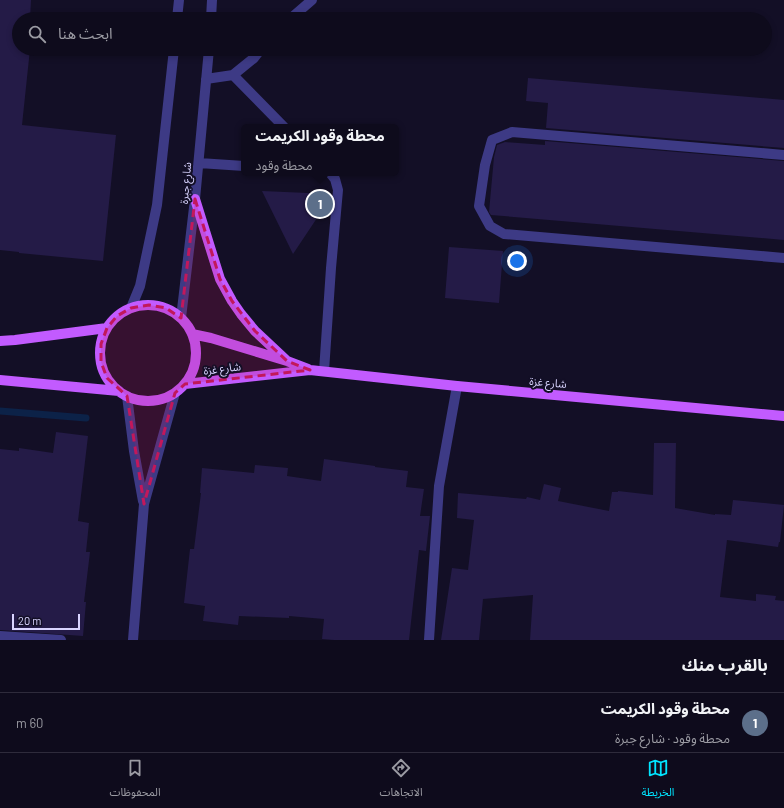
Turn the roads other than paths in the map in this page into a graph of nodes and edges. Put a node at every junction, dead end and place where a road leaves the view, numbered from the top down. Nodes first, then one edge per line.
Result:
1 (179, 0) edge
2 (212, 0) edge
3 (312, 0) edge
4 (178, 12) edge
5 (211, 12) edge
6 (298, 12) edge
7 (173, 56) edge
8 (208, 56) edge
9 (256, 56) edge
10 (233, 75) junction
11 (206, 79) junction
12 (281, 124) edge
13 (784, 155) edge
14 (199, 163) junction
15 (241, 166) edge
16 (332, 176) edge
17 (195, 199) junction
18 (784, 258) edge
19 (131, 308) junction
20 (181, 318) junction
21 (107, 328) junction
22 (192, 334) junction
23 (0, 341) edge
24 (287, 361) junction
25 (310, 370) junction
26 (324, 371) junction
27 (0, 380) edge
28 (185, 384) junction
29 (457, 386) junction
30 (123, 393) junction
31 (176, 393) junction
32 (784, 416) edge
33 (144, 504) junction
34 (0, 636) edge
35 (61, 640) edge
36 (132, 640) edge
37 (429, 640) edge

1 - 4 street
2 - 5 street
3 - 6 street
7 - 19 street
8 - 11 street, شارع جبرة
9 - 10 street
10 - 11 street
10 - 12 street
11 - 14 street, شارع جبرة
13 - 18 street
14 - 15 street
14 - 17 street, شارع جبرة
16 - 26 street
17 - 20 street, شارع جبرة
17 - 24 main road
19 - 20 main road
19 - 21 main road
20 - 22 main road
21 - 23 main road
21 - 30 main road
22 - 24 main road, شارع غزة
22 - 28 main road
24 - 25 main road, شارع غزة
25 - 26 main road, شارع غزة
25 - 28 main road, شارع غزة
26 - 29 main road, شارع غزة
27 - 30 main road
28 - 31 main road
29 - 32 main road, شارع غزة
29 - 37 street
30 - 31 main road
30 - 33 street
31 - 33 street
33 - 36 street
34 - 35 street

